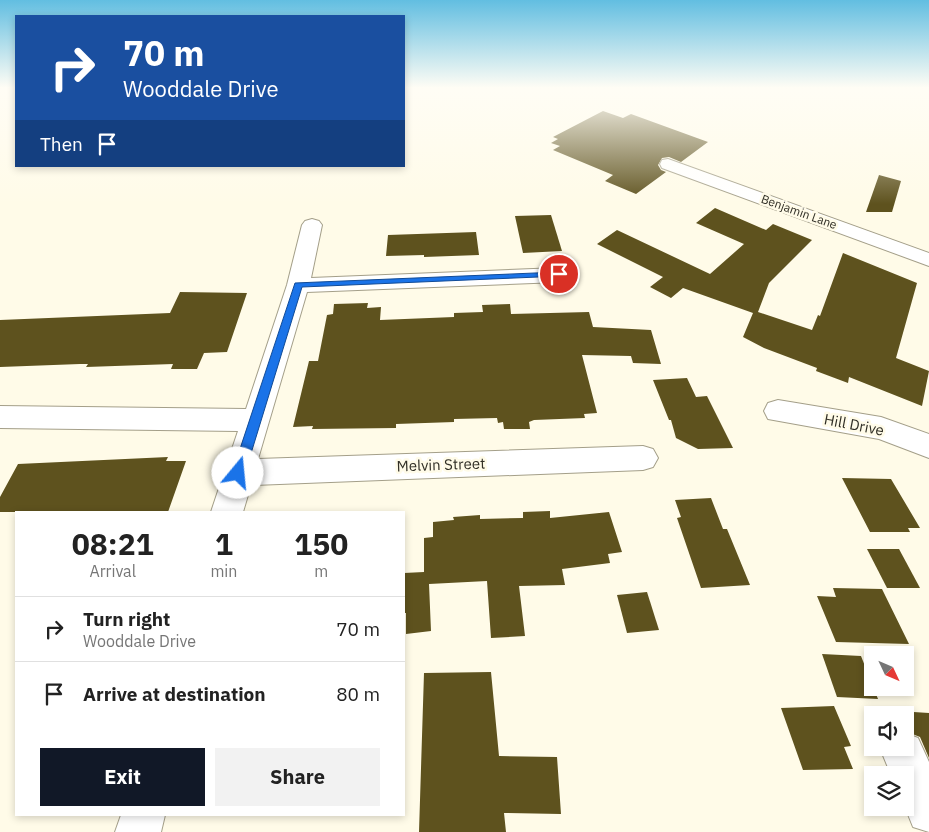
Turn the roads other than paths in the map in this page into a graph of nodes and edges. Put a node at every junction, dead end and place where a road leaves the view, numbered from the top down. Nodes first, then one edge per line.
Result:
1 (668, 164) dead end
2 (312, 224) dead end
3 (929, 260) edge
4 (559, 274) dead end
5 (298, 285) junction
6 (778, 411) dead end
7 (0, 417) edge
8 (255, 420) junction
9 (929, 446) edge
10 (643, 458) dead end
11 (238, 473) junction
12 (227, 511) edge
13 (904, 756) edge
14 (929, 811) edge
15 (143, 816) edge
16 (138, 832) edge

1 - 3 street, Benjamin Lane
2 - 5 street
4 - 5 street
5 - 8 street
6 - 9 street, Hill Drive
7 - 8 street
8 - 11 street
10 - 11 street, Melvin Street
11 - 12 street
13 - 14 street
15 - 16 street

